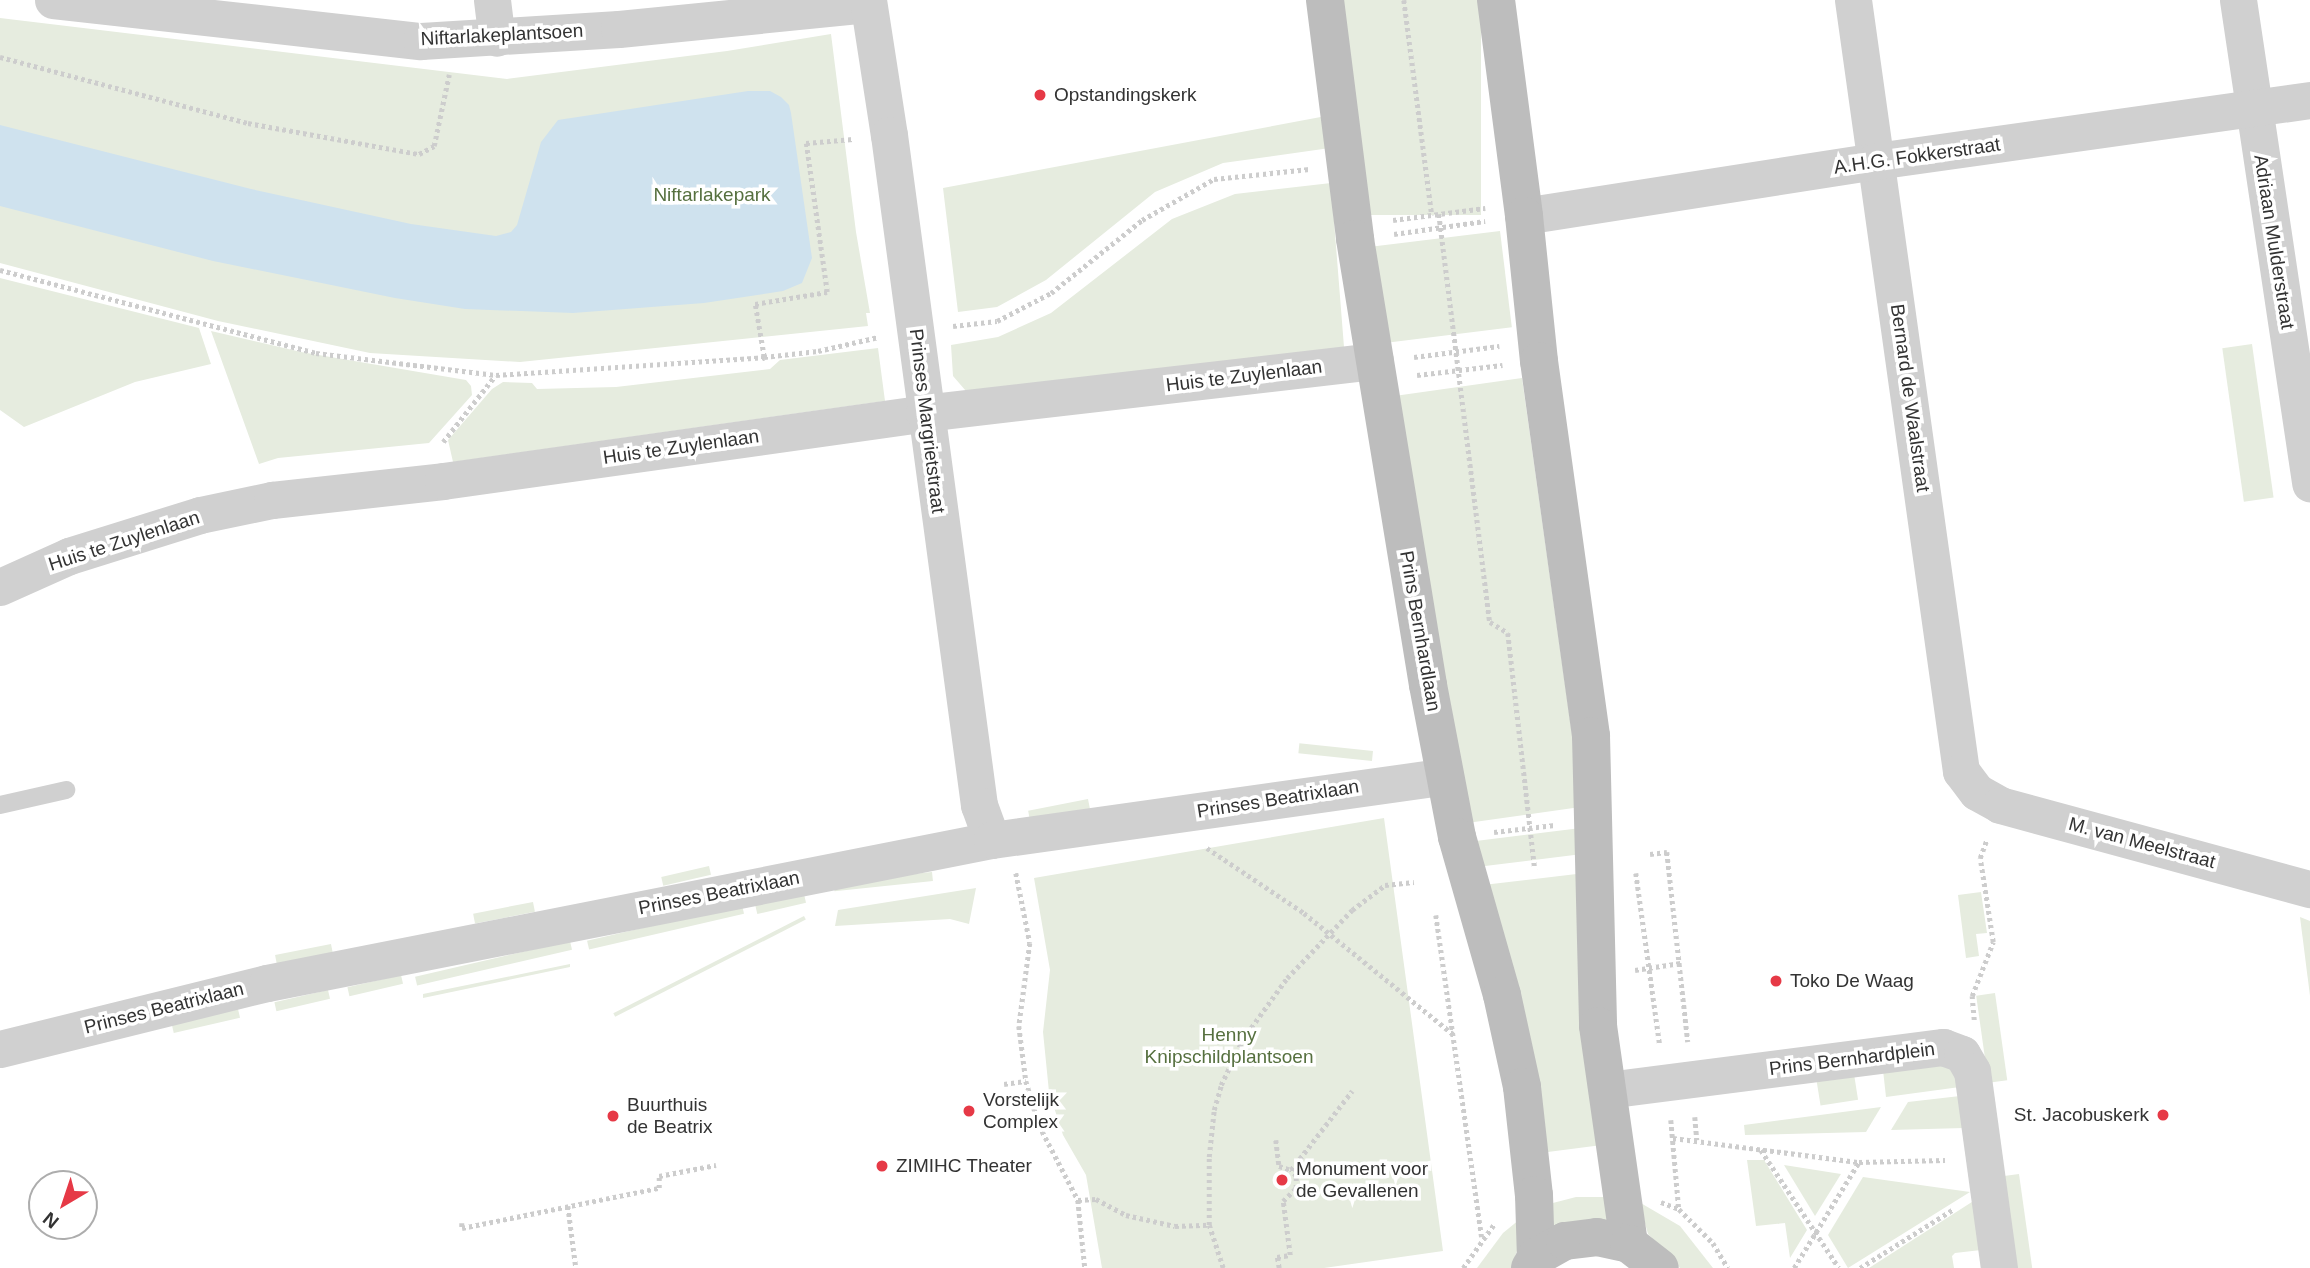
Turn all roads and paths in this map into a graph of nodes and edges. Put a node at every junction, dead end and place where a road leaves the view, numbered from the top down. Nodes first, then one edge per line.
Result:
1 (53, 0) edge
2 (492, 0) edge
3 (1325, 0) edge
4 (1404, 0) edge
5 (1496, 0) edge
6 (1853, 0) edge
7 (2238, 0) edge
8 (868, 2) edge
9 (497, 38) junction
10 (452, 40) junction
11 (0, 57) edge
12 (2310, 100) edge
13 (2253, 108) junction
14 (889, 135) junction
15 (1877, 161) junction
16 (1345, 166) junction
17 (1523, 209) junction
18 (1438, 214) junction
19 (1432, 215) junction
20 (1441, 228) junction
21 (1354, 232) junction
22 (0, 270) edge
23 (915, 330) junction
24 (1538, 351) junction
25 (1455, 352) junction
26 (764, 357) junction
27 (1376, 370) junction
28 (1457, 370) junction
29 (496, 375) junction
30 (924, 413) junction
31 (2306, 432) edge
32 (443, 481) junction
33 (2310, 484) edge
34 (0, 587) edge
35 (1445, 776) junction
36 (66, 790) dead end
37 (1989, 799) junction
38 (0, 804) edge
39 (1159, 818) junction
40 (1595, 820) junction
41 (1531, 828) junction
42 (1458, 837) junction
43 (992, 839) junction
44 (1650, 854) dead end
45 (1535, 869) dead end
46 (1636, 870) dead end
47 (1414, 882) dead end
48 (2310, 889) edge
49 (1434, 906) dead end
50 (1328, 933) junction
51 (1680, 963) junction
52 (1649, 968) junction
53 (1627, 971) dead end
54 (1453, 1034) junction
55 (0, 1049) edge
56 (1962, 1054) junction
57 (1026, 1081) junction
58 (1679, 1081) junction
59 (1004, 1084) dead end
60 (1607, 1090) junction
61 (1352, 1091) dead end
62 (1673, 1138) junction
63 (1276, 1140) dead end
64 (1697, 1140) junction
65 (1761, 1149) junction
66 (1859, 1162) junction
67 (716, 1165) dead end
68 (1291, 1170) junction
69 (1986, 1172) junction
70 (1078, 1200) junction
71 (568, 1206) junction
72 (462, 1223) dead end
73 (1209, 1225) junction
74 (1817, 1233) junction
75 (1629, 1244) junction
76 (1533, 1263) edge
77 (576, 1268) edge
78 (1085, 1268) edge
79 (1223, 1268) edge
80 (1279, 1268) edge
81 (1463, 1268) edge
82 (1660, 1268) edge
83 (1728, 1268) edge
84 (1794, 1268) edge
85 (1839, 1268) edge
86 (1860, 1268) edge
87 (1999, 1268) edge

1 - 10 street, Niftarlakeplantsoen
2 - 9 street
3 - 16 street, Prins Bernhardlaan
4 - 19 path
5 - 17 street
6 - 15 street, Bernard de Waalstraat
7 - 13 street, Adriaan Mulderstraat
8 - 9 street, Niftarlakeplantsoen
8 - 14 street, Prinses Margrietstraat
9 - 10 street, Niftarlakeplantsoen
10 - 11 path
12 - 13 street, A.H.G. Fokkerstraat
13 - 15 street, A.H.G. Fokkerstraat
13 - 31 street, Adriaan Mulderstraat
14 - 23 street, Prinses Margrietstraat
14 - 26 path
15 - 17 street, A.H.G. Fokkerstraat
15 - 37 street, Bernard de Waalstraat
16 - 21 street, Prins Bernhardlaan
16 - 23 path
17 - 18 path
17 - 20 path
17 - 24 street
18 - 19 path
18 - 20 path
19 - 21 path
20 - 21 path
20 - 25 path
21 - 27 street, Prins Bernhardlaan
22 - 29 path
23 - 26 path
23 - 30 street, Prinses Margrietstraat
24 - 25 path
24 - 28 path
24 - 40 street
25 - 27 path
25 - 28 path
26 - 29 path
27 - 28 path
27 - 30 street, Huis te Zuylenlaan
27 - 35 street, Prins Bernhardlaan
28 - 41 path
29 - 32 path
30 - 32 street, Huis te Zuylenlaan
30 - 43 street, Prinses Margrietstraat
31 - 33 street, Adriaan Mulderstraat
32 - 34 street, Huis te Zuylenlaan
35 - 39 street, Prinses Beatrixlaan
35 - 42 street, Prins Bernhardlaan
36 - 38 lane
37 - 48 street, M. van Meelstraat
37 - 56 path
39 - 43 street, Prinses Beatrixlaan
39 - 50 path
40 - 41 path
40 - 60 street
41 - 42 path
41 - 45 path
42 - 76 street, Prins Bernhardlaan
43 - 55 street, Prinses Beatrixlaan
43 - 57 path
44 - 51 path
46 - 52 path
47 - 50 path
49 - 54 path
50 - 54 path
50 - 73 path
51 - 52 path
51 - 58 path
52 - 53 path
52 - 58 path
54 - 81 path
56 - 58 street, Prins Bernhardplein
56 - 69 street, Prins Bernhardplein
57 - 59 path
57 - 70 path
58 - 60 street, Prins Bernhardplein
58 - 62 path
58 - 64 path
60 - 75 street
61 - 68 path
62 - 64 path
62 - 83 path
63 - 68 path
64 - 65 path
65 - 66 path
65 - 74 path
66 - 69 path
66 - 74 path
67 - 71 path
68 - 80 path
69 - 86 path
69 - 87 street, Prins Bernhardplein
70 - 73 path
70 - 78 path
71 - 72 path
71 - 77 path
73 - 79 path
74 - 84 path
74 - 85 path
75 - 76 street
75 - 82 street

